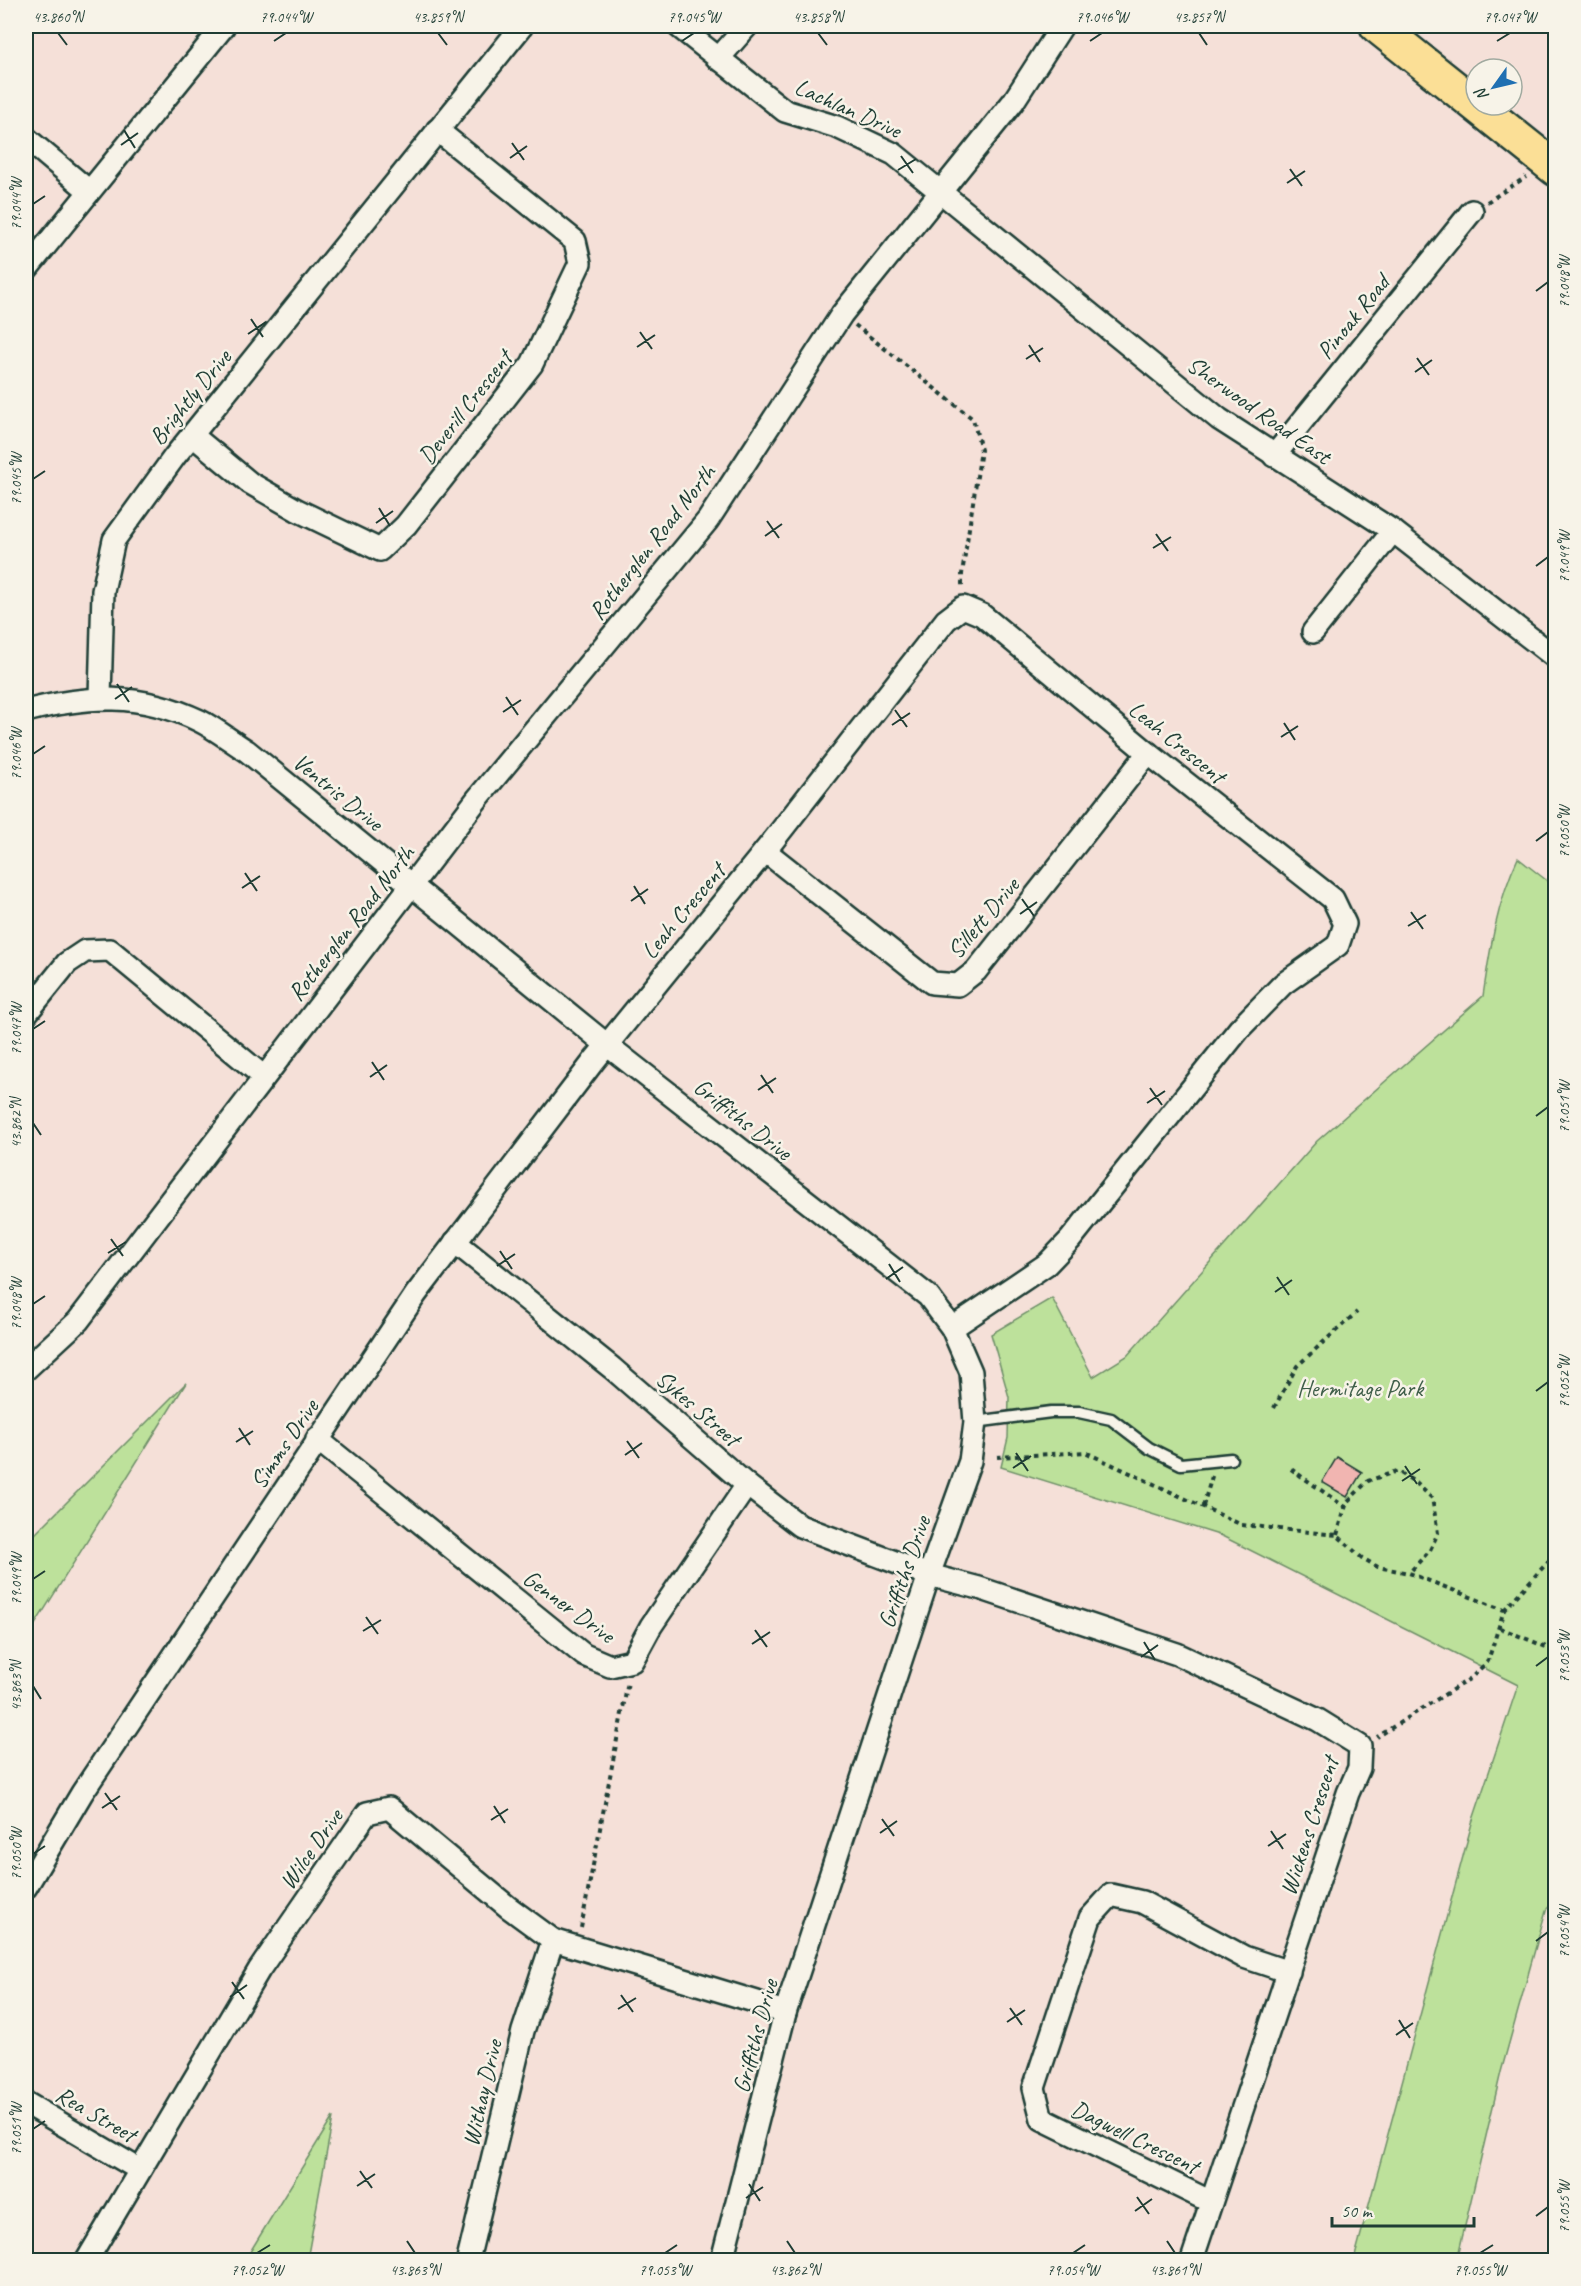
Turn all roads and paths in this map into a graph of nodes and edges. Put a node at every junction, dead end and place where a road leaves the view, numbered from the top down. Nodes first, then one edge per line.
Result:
1 (224, 26) edge
2 (522, 26) edge
3 (678, 26) edge
4 (747, 26) edge
5 (1062, 26) edge
6 (1377, 26) edge
7 (718, 59) junction
8 (437, 130) junction
9 (26, 138) edge
10 (1541, 173) edge
11 (89, 191) junction
12 (942, 191) junction
13 (1472, 211) joint
14 (26, 270) edge
15 (842, 314) junction
16 (192, 435) junction
17 (1274, 456) junction
18 (1393, 531) junction
19 (963, 607) junction
20 (1313, 632) dead end
21 (1556, 658) edge
22 (100, 698) junction
23 (26, 711) edge
24 (1148, 753) junction
25 (765, 851) junction
26 (412, 885) junction
27 (26, 1014) edge
28 (607, 1045) junction
29 (264, 1077) junction
30 (454, 1242) junction
31 (1357, 1312) dead end
32 (952, 1328) junction
33 (26, 1369) edge
34 (1274, 1408) dead end
35 (975, 1422) junction
36 (317, 1439) junction
37 (997, 1457) dead end
38 (1231, 1459) dead end
39 (1216, 1461) junction
40 (1291, 1469) dead end
41 (747, 1485) junction
42 (1203, 1506) junction
43 (1345, 1507) junction
44 (1337, 1535) junction
45 (1556, 1552) edge
46 (1409, 1574) junction
47 (929, 1575) junction
48 (1504, 1610) junction
49 (1500, 1628) junction
50 (1556, 1651) edge
51 (632, 1661) junction
52 (1360, 1746) junction
53 (26, 1887) edge
54 (553, 1940) junction
55 (577, 1946) junction
56 (1289, 1972) junction
57 (785, 2013) junction
58 (26, 2103) edge
59 (140, 2169) junction
60 (1211, 2202) junction
61 (87, 2260) edge
62 (468, 2260) edge
63 (722, 2260) edge
64 (1192, 2260) edge

1 - 11 street
2 - 8 street, Brightly Drive
3 - 7 street, Lachlan Drive
4 - 7 street
5 - 12 street, Rotherglen Road North
6 - 10 main road
7 - 12 street, Lachlan Drive
8 - 16 street, Brightly Drive
8 - 16 street, Deverill Crescent
9 - 11 street
10 - 13 path
11 - 14 street
12 - 15 street, Rotherglen Road North
12 - 17 street, Sherwood Road East
13 - 17 street, Pinoak Road
15 - 19 path
15 - 26 street, Rotherglen Road North
16 - 22 street, Brightly Drive
17 - 18 street, Sherwood Road East
18 - 20 street
18 - 21 street, Sherwood Road East
19 - 24 street, Leah Crescent
19 - 25 street, Leah Crescent
22 - 23 street, Ventris Drive
22 - 26 street, Ventris Drive
24 - 25 street, Sillett Drive
24 - 32 street, Leah Crescent
25 - 28 street, Leah Crescent
26 - 28 street, Ventris Drive
26 - 29 street, Rotherglen Road North
27 - 29 street
28 - 30 street, Simms Drive
28 - 32 street, Griffiths Drive
29 - 33 street, Rotherglen Road North
30 - 36 street, Simms Drive
30 - 41 street, Sykes Street
31 - 34 path
32 - 35 street, Griffiths Drive
35 - 39 lane
35 - 47 street, Griffiths Drive
36 - 51 street, Genner Drive
36 - 53 street, Simms Drive
37 - 42 path
38 - 39 lane
39 - 42 path
40 - 43 path
41 - 47 street, Sykes Street
41 - 51 street, Genner Drive
42 - 44 path
43 - 44 path
43 - 46 path
44 - 46 path
45 - 48 path
46 - 48 path
47 - 52 street, Wickens Crescent
47 - 57 street, Griffiths Drive
48 - 49 path
49 - 50 path
49 - 52 path
51 - 55 path
52 - 56 street, Wickens Crescent
54 - 55 street, Wilce Drive
54 - 59 street, Wilce Drive
54 - 62 street, Withay Drive
55 - 57 street, Wilce Drive
56 - 60 street, Wickens Crescent
56 - 60 street, Dagwell Crescent
57 - 63 street, Griffiths Drive
58 - 59 street, Rea Street
59 - 61 street, Wilce Drive
60 - 64 street, Wickens Crescent

